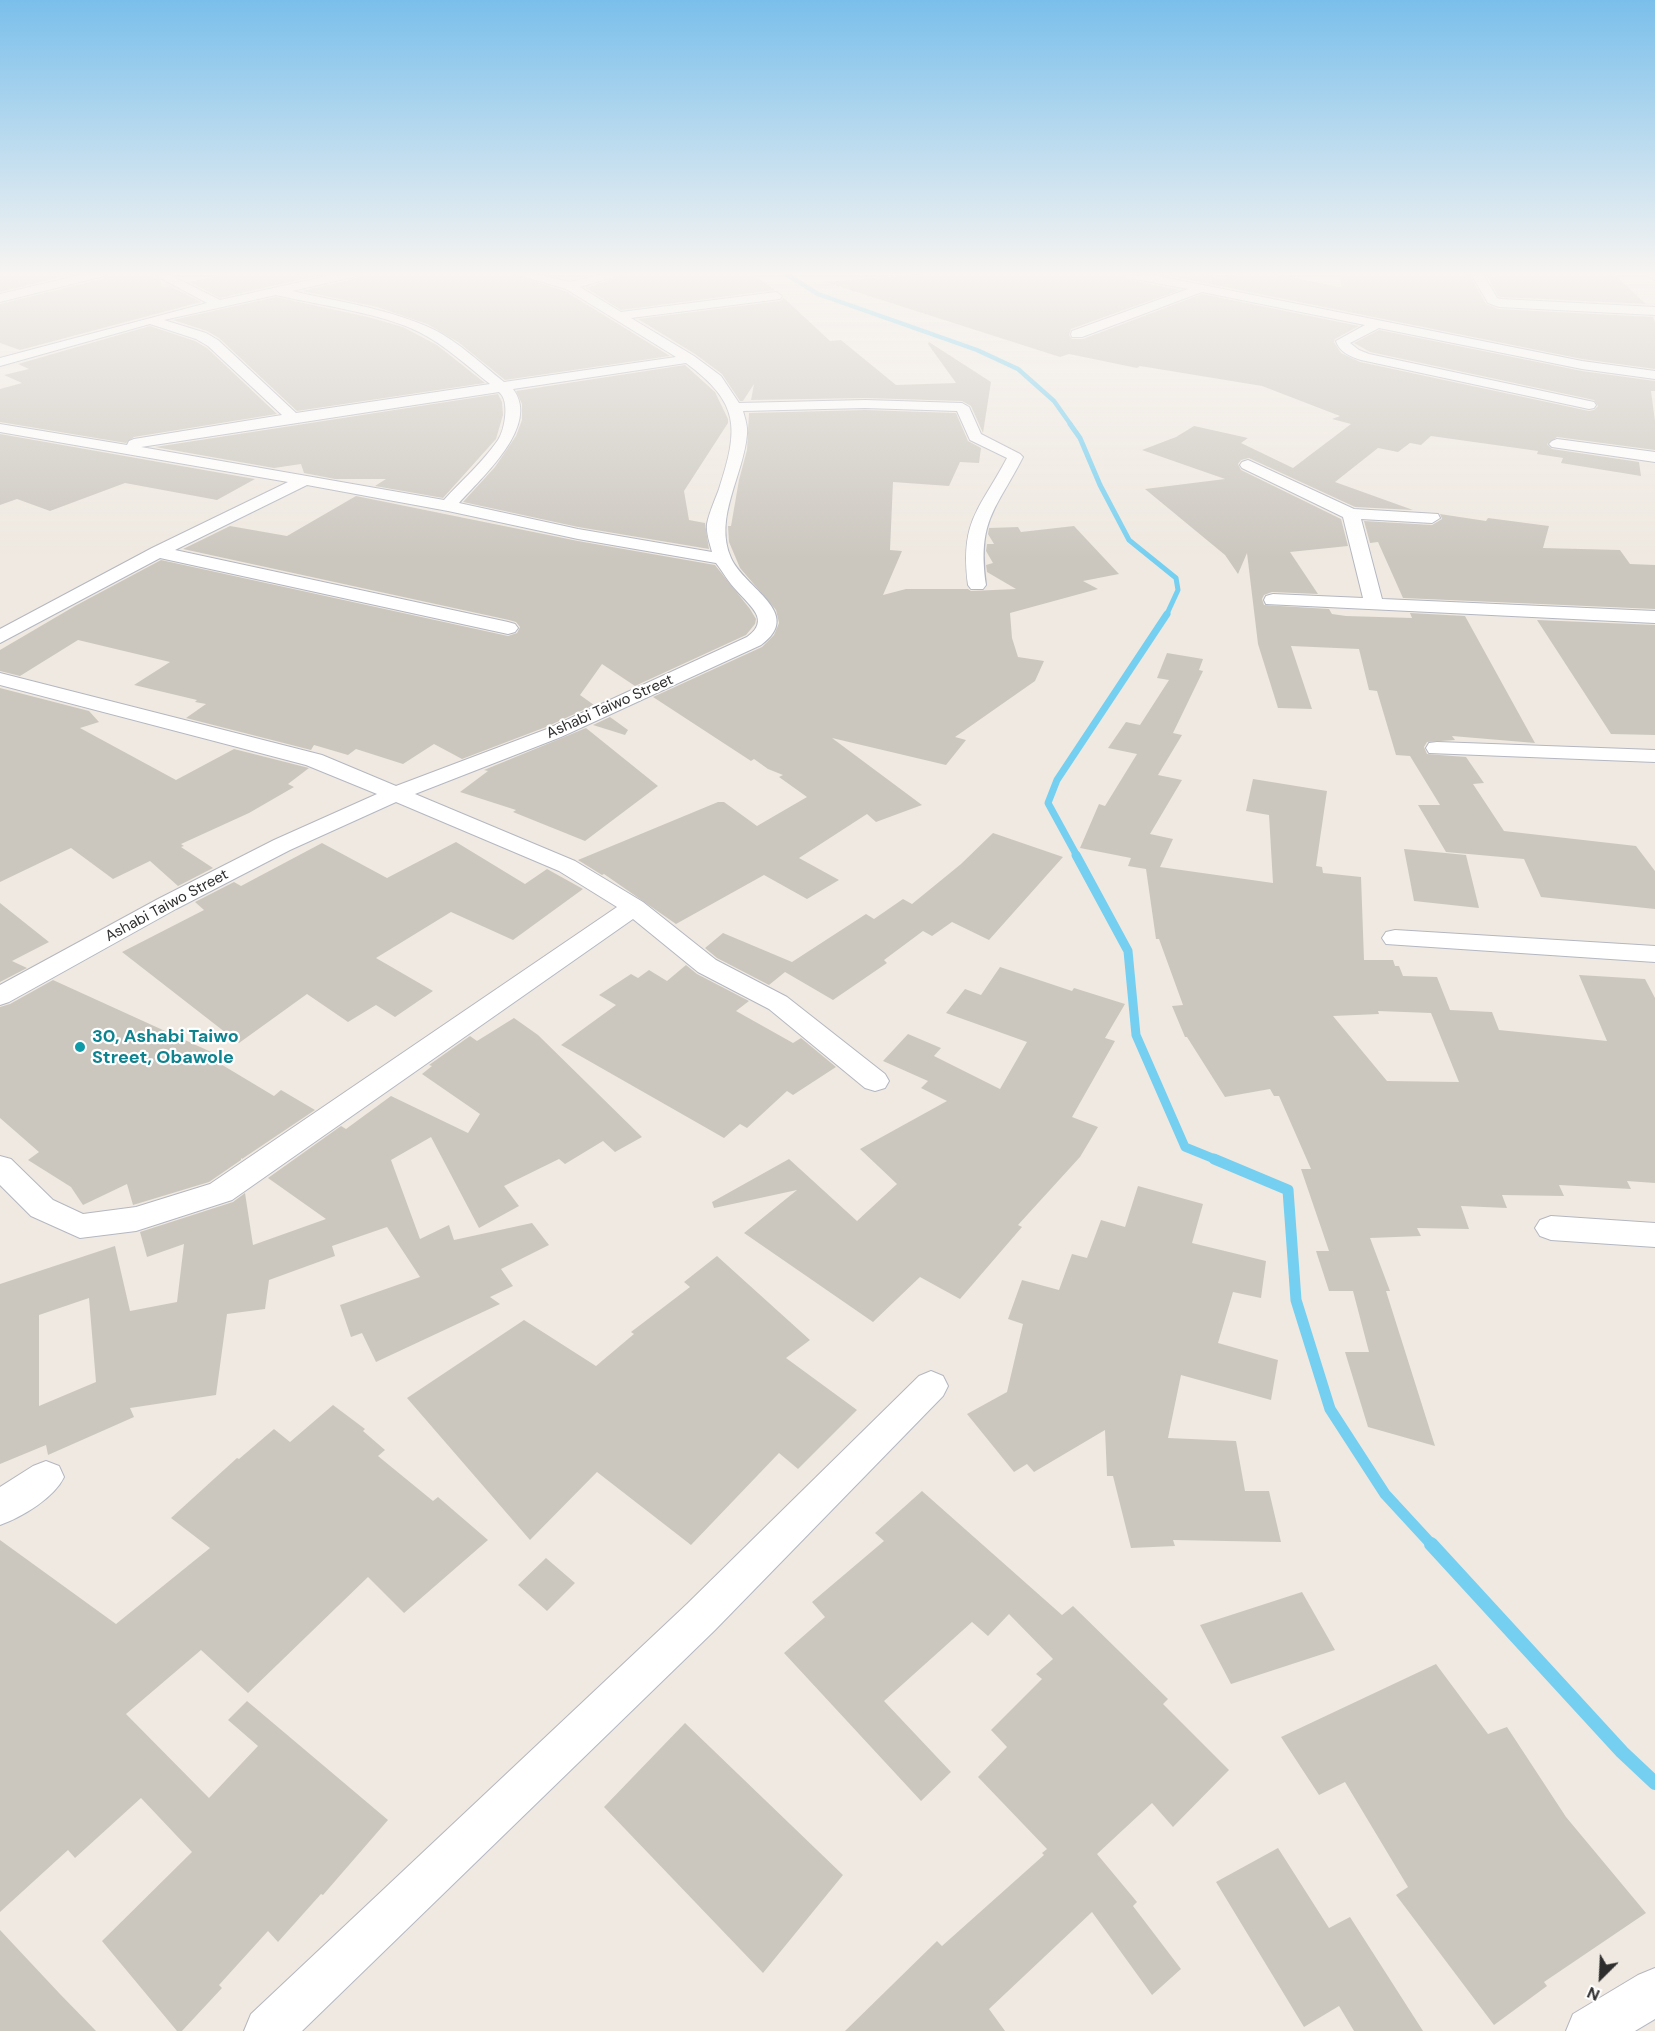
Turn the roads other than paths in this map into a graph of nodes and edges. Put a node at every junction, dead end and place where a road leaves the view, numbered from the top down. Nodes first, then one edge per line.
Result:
1 (240, 369) edge
2 (479, 369) edge
3 (623, 369) edge
4 (702, 369) edge
5 (1421, 369) edge
6 (1610, 369) edge
7 (1655, 375) edge
8 (501, 387) junction
9 (1589, 405) dead end
10 (735, 407) junction
11 (293, 418) junction
12 (0, 428) edge
13 (1557, 444) dead end
14 (112, 448) junction
15 (1655, 457) edge
16 (1248, 465) dead end
17 (305, 480) junction
18 (448, 506) junction
19 (1351, 514) junction
20 (1432, 518) dead end
21 (158, 552) junction
22 (722, 559) junction
23 (977, 585) dead end
24 (1273, 600) dead end
25 (1374, 604) junction
26 (1655, 617) edge
27 (508, 628) dead end
28 (0, 637) edge
29 (0, 679) edge
30 (1437, 748) dead end
31 (1655, 756) edge
32 (398, 793) junction
33 (634, 907) junction
34 (1395, 938) dead end
35 (1655, 954) edge
36 (0, 996) edge
37 (875, 1081) dead end
38 (0, 1167) edge
39 (1551, 1228) dead end
40 (1655, 1235) edge
41 (931, 1386) dead end
42 (46, 1477) dead end
43 (0, 1508) edge
44 (1655, 1992) edge
45 (268, 2031) edge
46 (1590, 2031) edge

1 - 11 street
2 - 8 street
3 - 8 street
4 - 10 street, Ashabi Taiwo Street
5 - 9 street
6 - 7 street
8 - 11 street
8 - 18 street
10 - 22 street, Ashabi Taiwo Street
10 - 23 street
11 - 14 street
12 - 14 street
13 - 15 street
14 - 17 street
16 - 19 street
17 - 18 street
17 - 21 street
18 - 22 street
19 - 20 street
19 - 25 street
21 - 27 street
21 - 28 street
22 - 32 street, Ashabi Taiwo Street
24 - 25 street
25 - 26 street
29 - 32 street
30 - 31 street
32 - 33 street
32 - 36 street, Ashabi Taiwo Street
33 - 37 street
33 - 38 street
34 - 35 street
39 - 40 street
41 - 45 street
42 - 43 street
44 - 46 street

